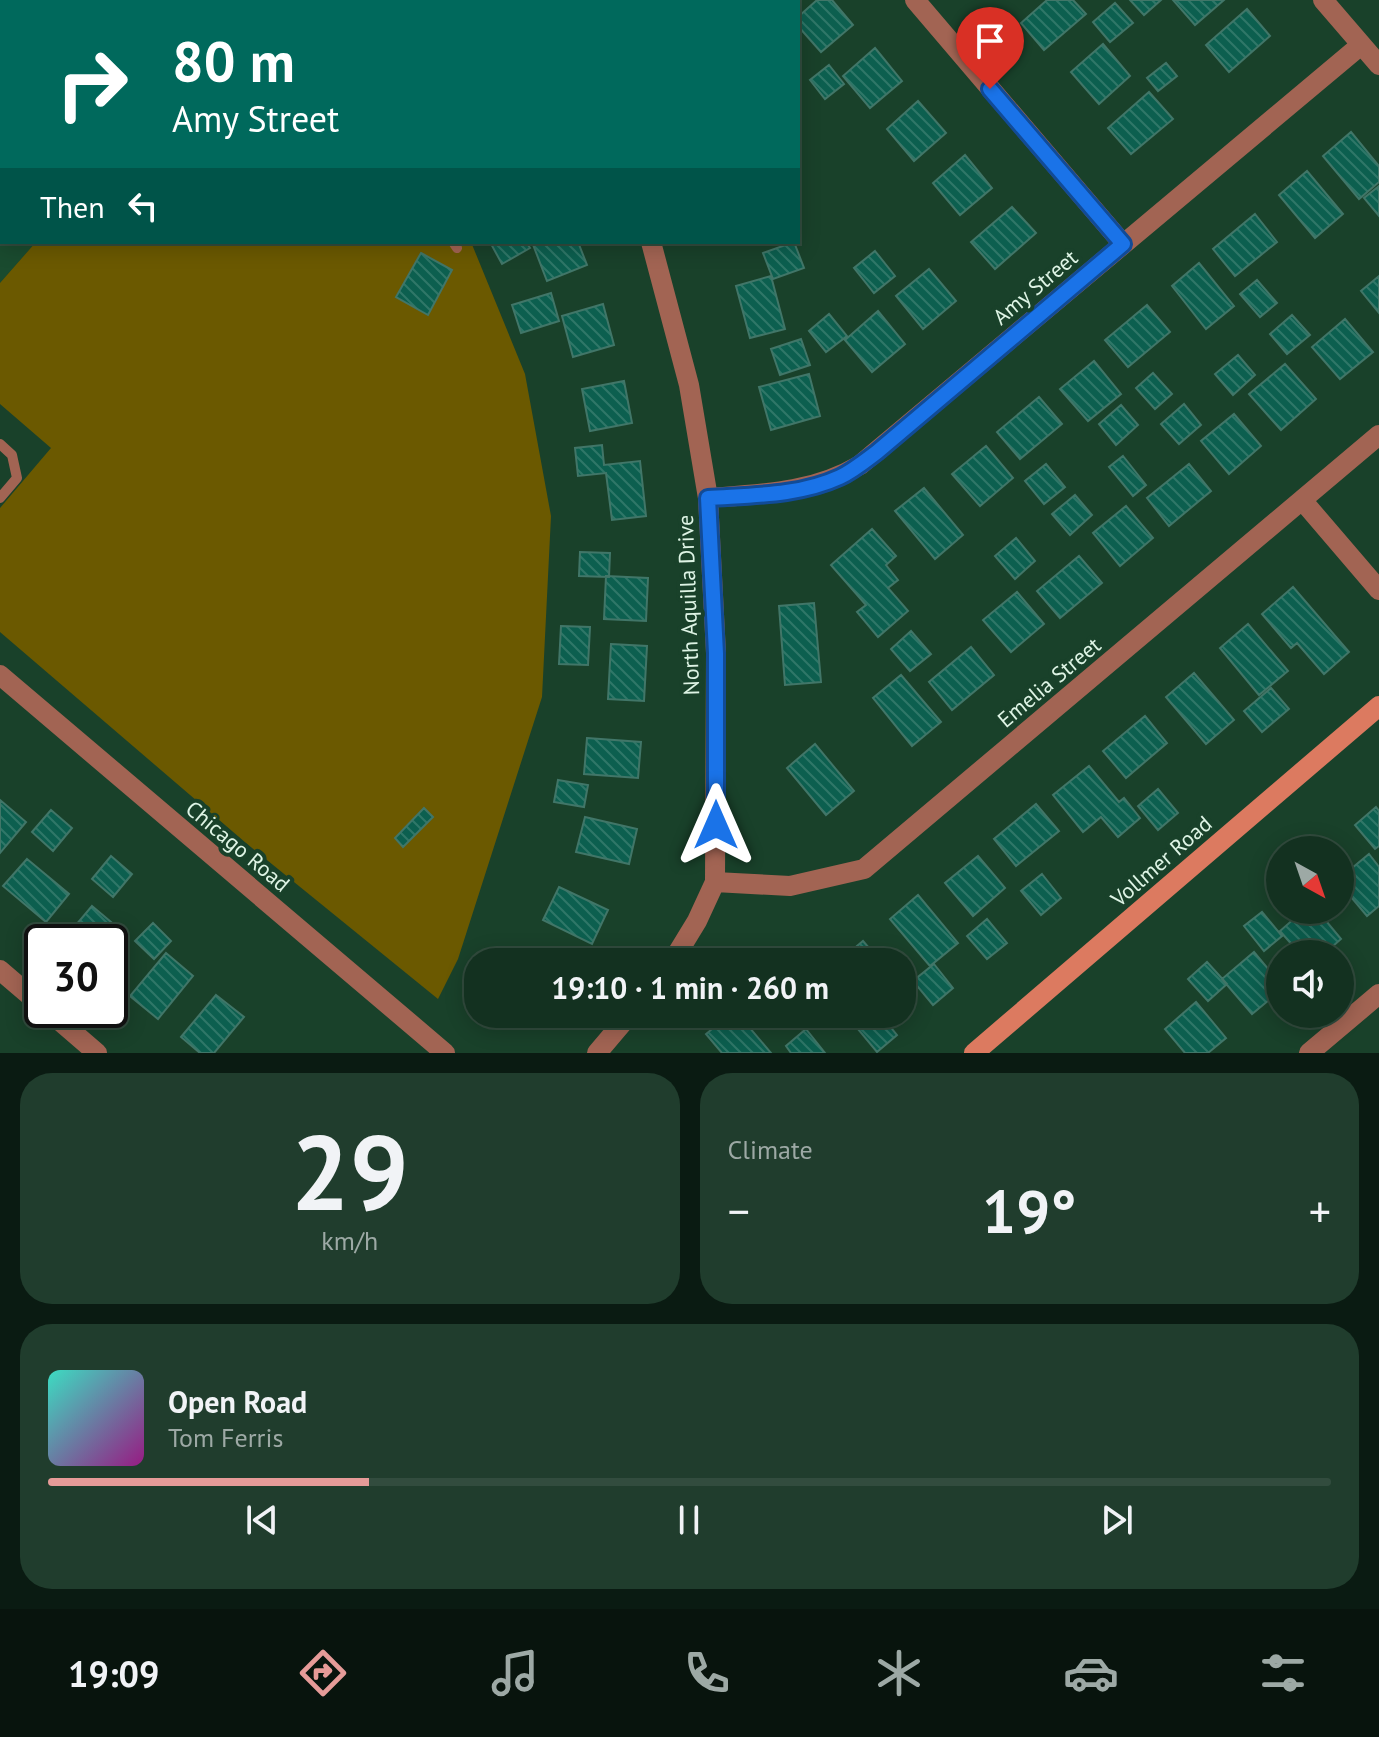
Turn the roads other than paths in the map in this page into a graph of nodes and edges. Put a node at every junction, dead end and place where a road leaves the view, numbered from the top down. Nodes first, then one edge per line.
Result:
1 (915, 0) edge
2 (1323, 0) edge
3 (1361, 45) junction
4 (1379, 65) edge
5 (652, 244) edge
6 (1123, 244) junction
7 (1379, 435) edge
8 (0, 444) edge
9 (0, 498) edge
10 (708, 498) junction
11 (1302, 500) junction
12 (1379, 590) edge
13 (0, 675) edge
14 (1379, 706) edge
15 (715, 882) junction
16 (681, 948) edge
17 (0, 970) edge
18 (24, 991) edge
19 (1379, 994) edge
20 (68, 1028) edge
21 (618, 1028) edge
22 (1323, 1049) edge
23 (97, 1053) edge
24 (445, 1053) edge
25 (597, 1053) edge
26 (974, 1053) edge

1 - 6 street
2 - 3 street
3 - 4 street
3 - 6 street, Amy Street
5 - 10 street, North Aquilla Drive
6 - 10 street, Amy Street
7 - 11 street, Emelia Street
8 - 9 lane
10 - 15 street, North Aquilla Drive
11 - 12 street
11 - 15 street, Emelia Street
13 - 24 street, Chicago Road
14 - 26 main road, Vollmer Road
15 - 16 street, North Aquilla Drive
17 - 18 street
19 - 22 street
20 - 23 street
21 - 25 street

